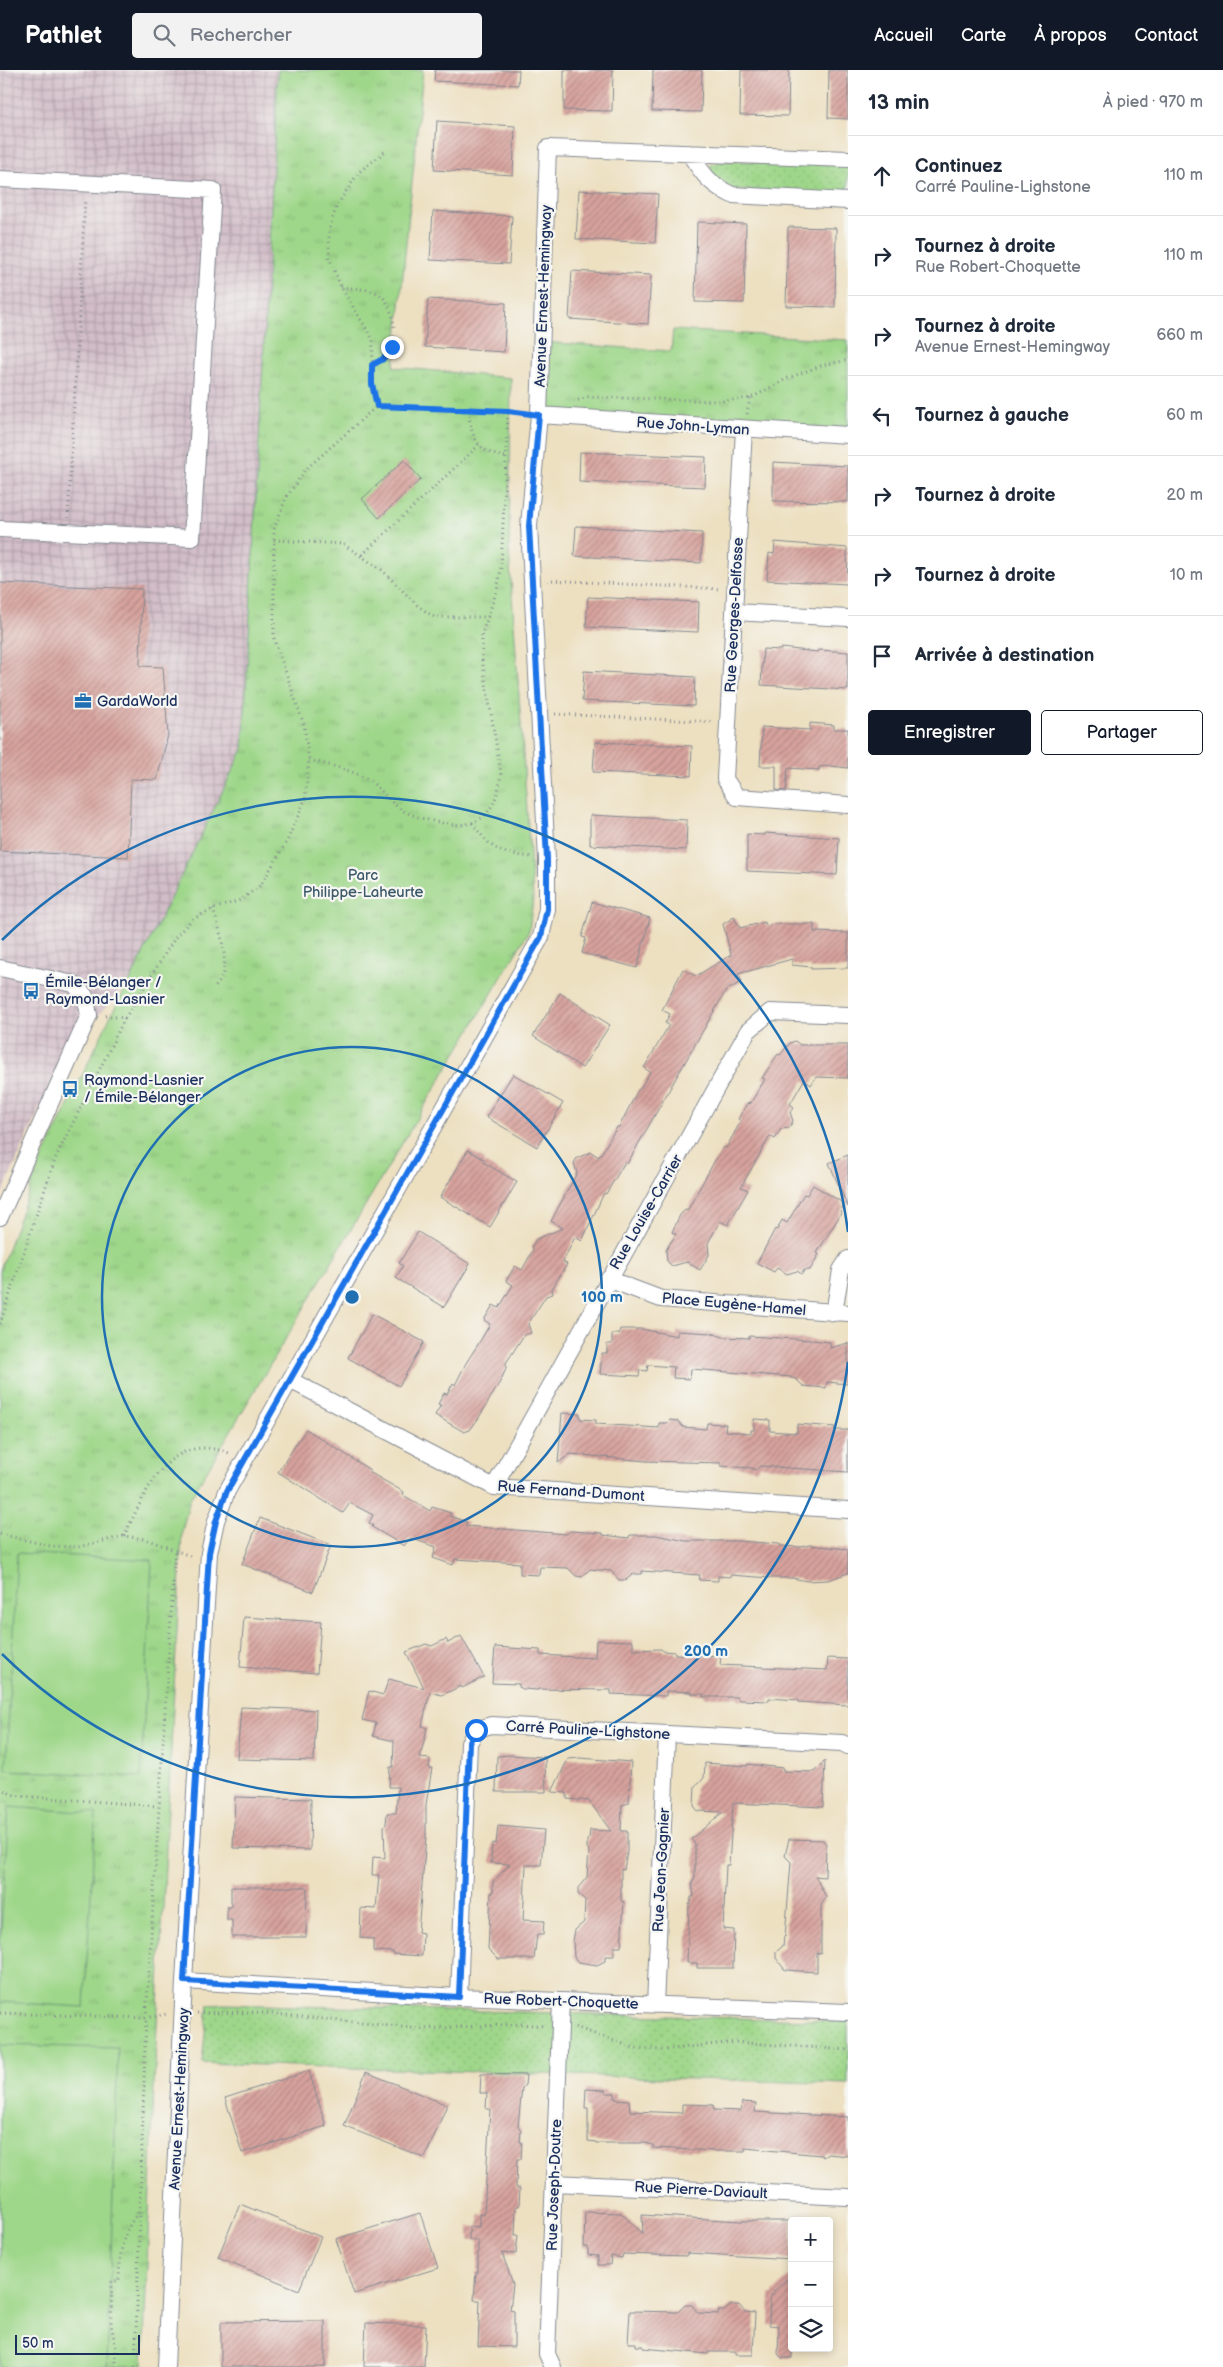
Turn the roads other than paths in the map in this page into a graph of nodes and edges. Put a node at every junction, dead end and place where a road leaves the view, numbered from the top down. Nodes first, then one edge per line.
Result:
1 (689, 153) junction
2 (848, 159) edge
3 (0, 179) edge
4 (848, 201) edge
5 (539, 415) junction
6 (744, 429) junction
7 (848, 435) edge
8 (0, 528) edge
9 (734, 612) junction
10 (848, 618) edge
11 (848, 805) edge
12 (0, 968) edge
13 (848, 1015) edge
14 (0, 1217) edge
15 (848, 1259) edge
16 (608, 1280) junction
17 (841, 1313) edge
18 (290, 1380) junction
19 (494, 1487) junction
20 (848, 1510) edge
21 (667, 1734) junction
22 (848, 1746) edge
23 (184, 1981) junction
24 (459, 1997) junction
25 (561, 2001) junction
26 (655, 2004) junction
27 (848, 2012) edge
28 (554, 2183) junction
29 (848, 2196) edge
30 (166, 2367) edge
31 (553, 2367) edge

1 - 2 street
1 - 4 street
1 - 5 street, Avenue Ernest-Hemingway
3 - 8 street
5 - 6 street, Rue John-Lyman
5 - 18 street, Avenue Ernest-Hemingway
6 - 7 street, Rue John-Lyman
6 - 9 street, Rue Georges-Delfosse
9 - 10 street
9 - 11 street, Rue Georges-Delfosse
12 - 14 street
13 - 16 street, Rue Louise-Carrier
15 - 17 street, Place Eugène-Hamel
16 - 17 street, Place Eugène-Hamel
16 - 19 street, Rue Louise-Carrier
18 - 19 street, Rue Fernand-Dumont
18 - 23 street, Avenue Ernest-Hemingway
19 - 20 street, Rue Fernand-Dumont
21 - 22 street, Carré Pauline-Lighstone
21 - 24 street, Carré Pauline-Lighstone
21 - 26 street, Rue Jean-Gagnier
23 - 24 street, Rue Robert-Choquette
23 - 30 street, Avenue Ernest-Hemingway
24 - 25 street, Rue Robert-Choquette
25 - 26 street, Rue Robert-Choquette
25 - 28 street, Rue Joseph-Doutre
26 - 27 street, Rue Robert-Choquette
28 - 29 street, Rue Pierre-Daviault
28 - 31 street, Rue Joseph-Doutre

